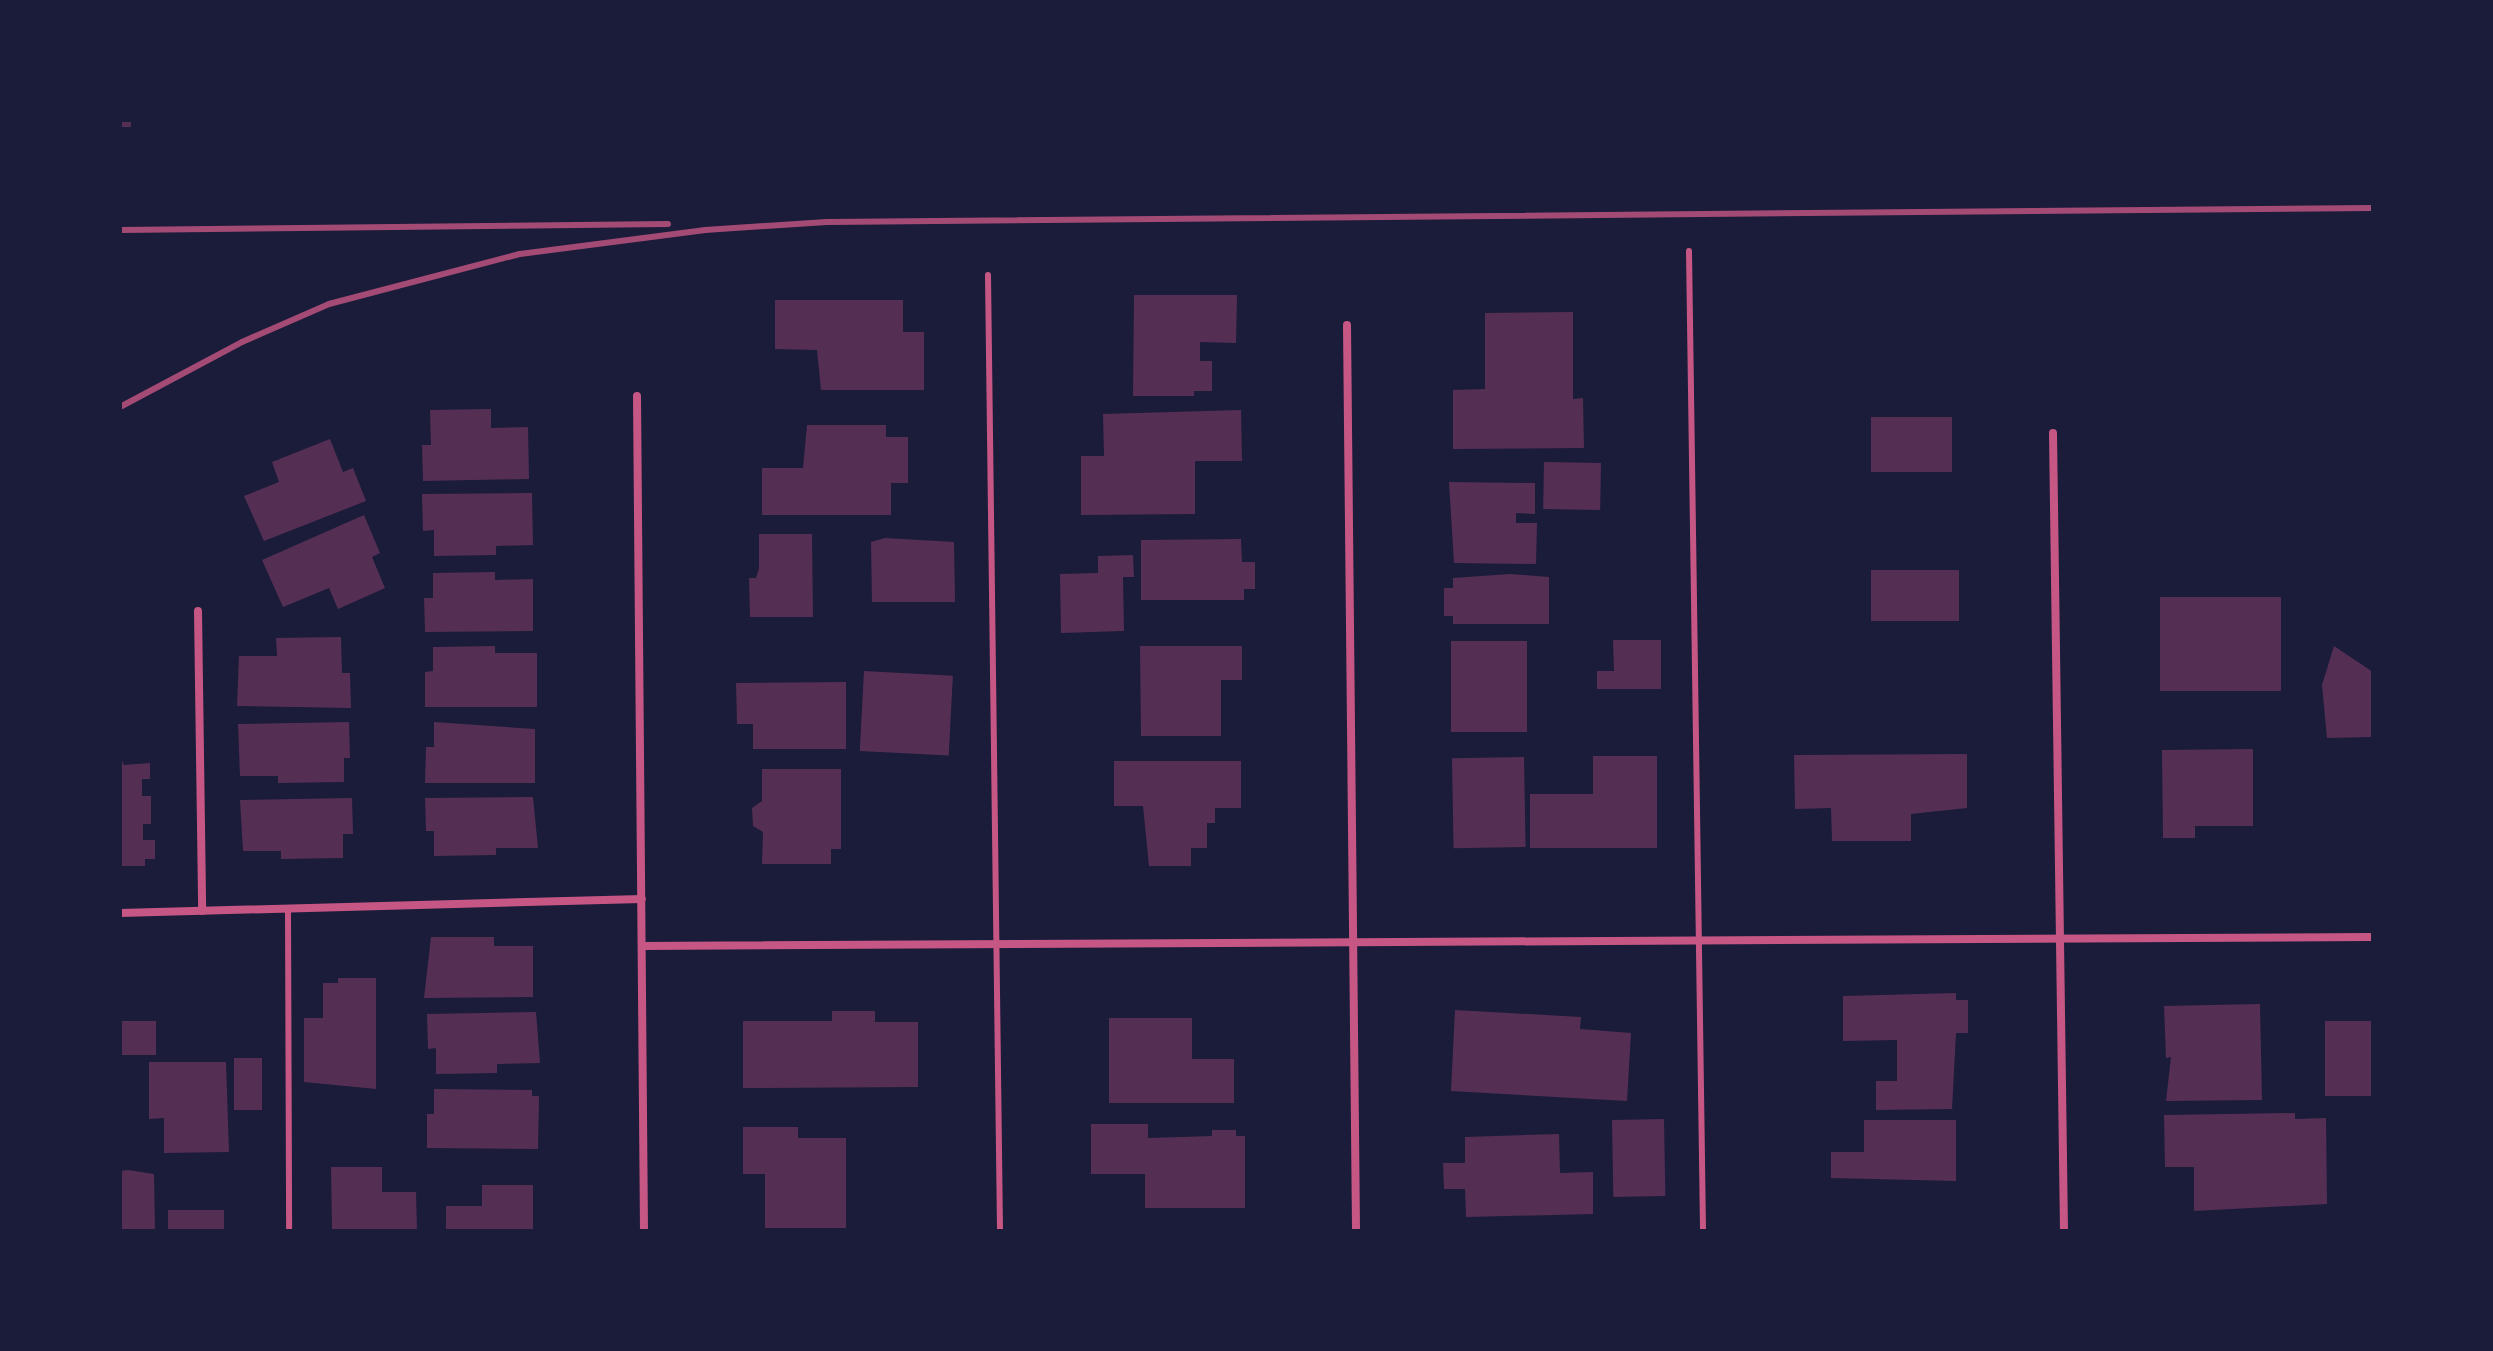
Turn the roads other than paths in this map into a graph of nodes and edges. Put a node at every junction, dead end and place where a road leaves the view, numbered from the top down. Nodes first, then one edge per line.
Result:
1 (1689, 251) dead end
2 (988, 275) dead end
3 (1347, 325) dead end
4 (637, 396) dead end
5 (2053, 433) dead end
6 (198, 611) dead end
7 (642, 899) junction
8 (288, 909) junction
9 (202, 911) junction
10 (120, 913) edge
11 (2373, 937) edge
12 (2060, 939) junction
13 (1699, 940) junction
14 (1353, 942) junction
15 (996, 944) junction
16 (642, 946) junction
17 (289, 1231) edge
18 (644, 1231) edge
19 (1000, 1231) edge
20 (1356, 1231) edge
21 (1703, 1231) edge
22 (2064, 1231) edge

1 - 13 lane
2 - 15 lane
3 - 14 street
4 - 7 street
5 - 12 street
6 - 9 street
7 - 8 street
7 - 16 street
8 - 9 street
8 - 17 lane
9 - 10 street
11 - 12 street
12 - 13 street
12 - 22 street
13 - 14 street
13 - 21 lane
14 - 15 street
14 - 20 street
15 - 16 street
15 - 19 lane
16 - 18 street

